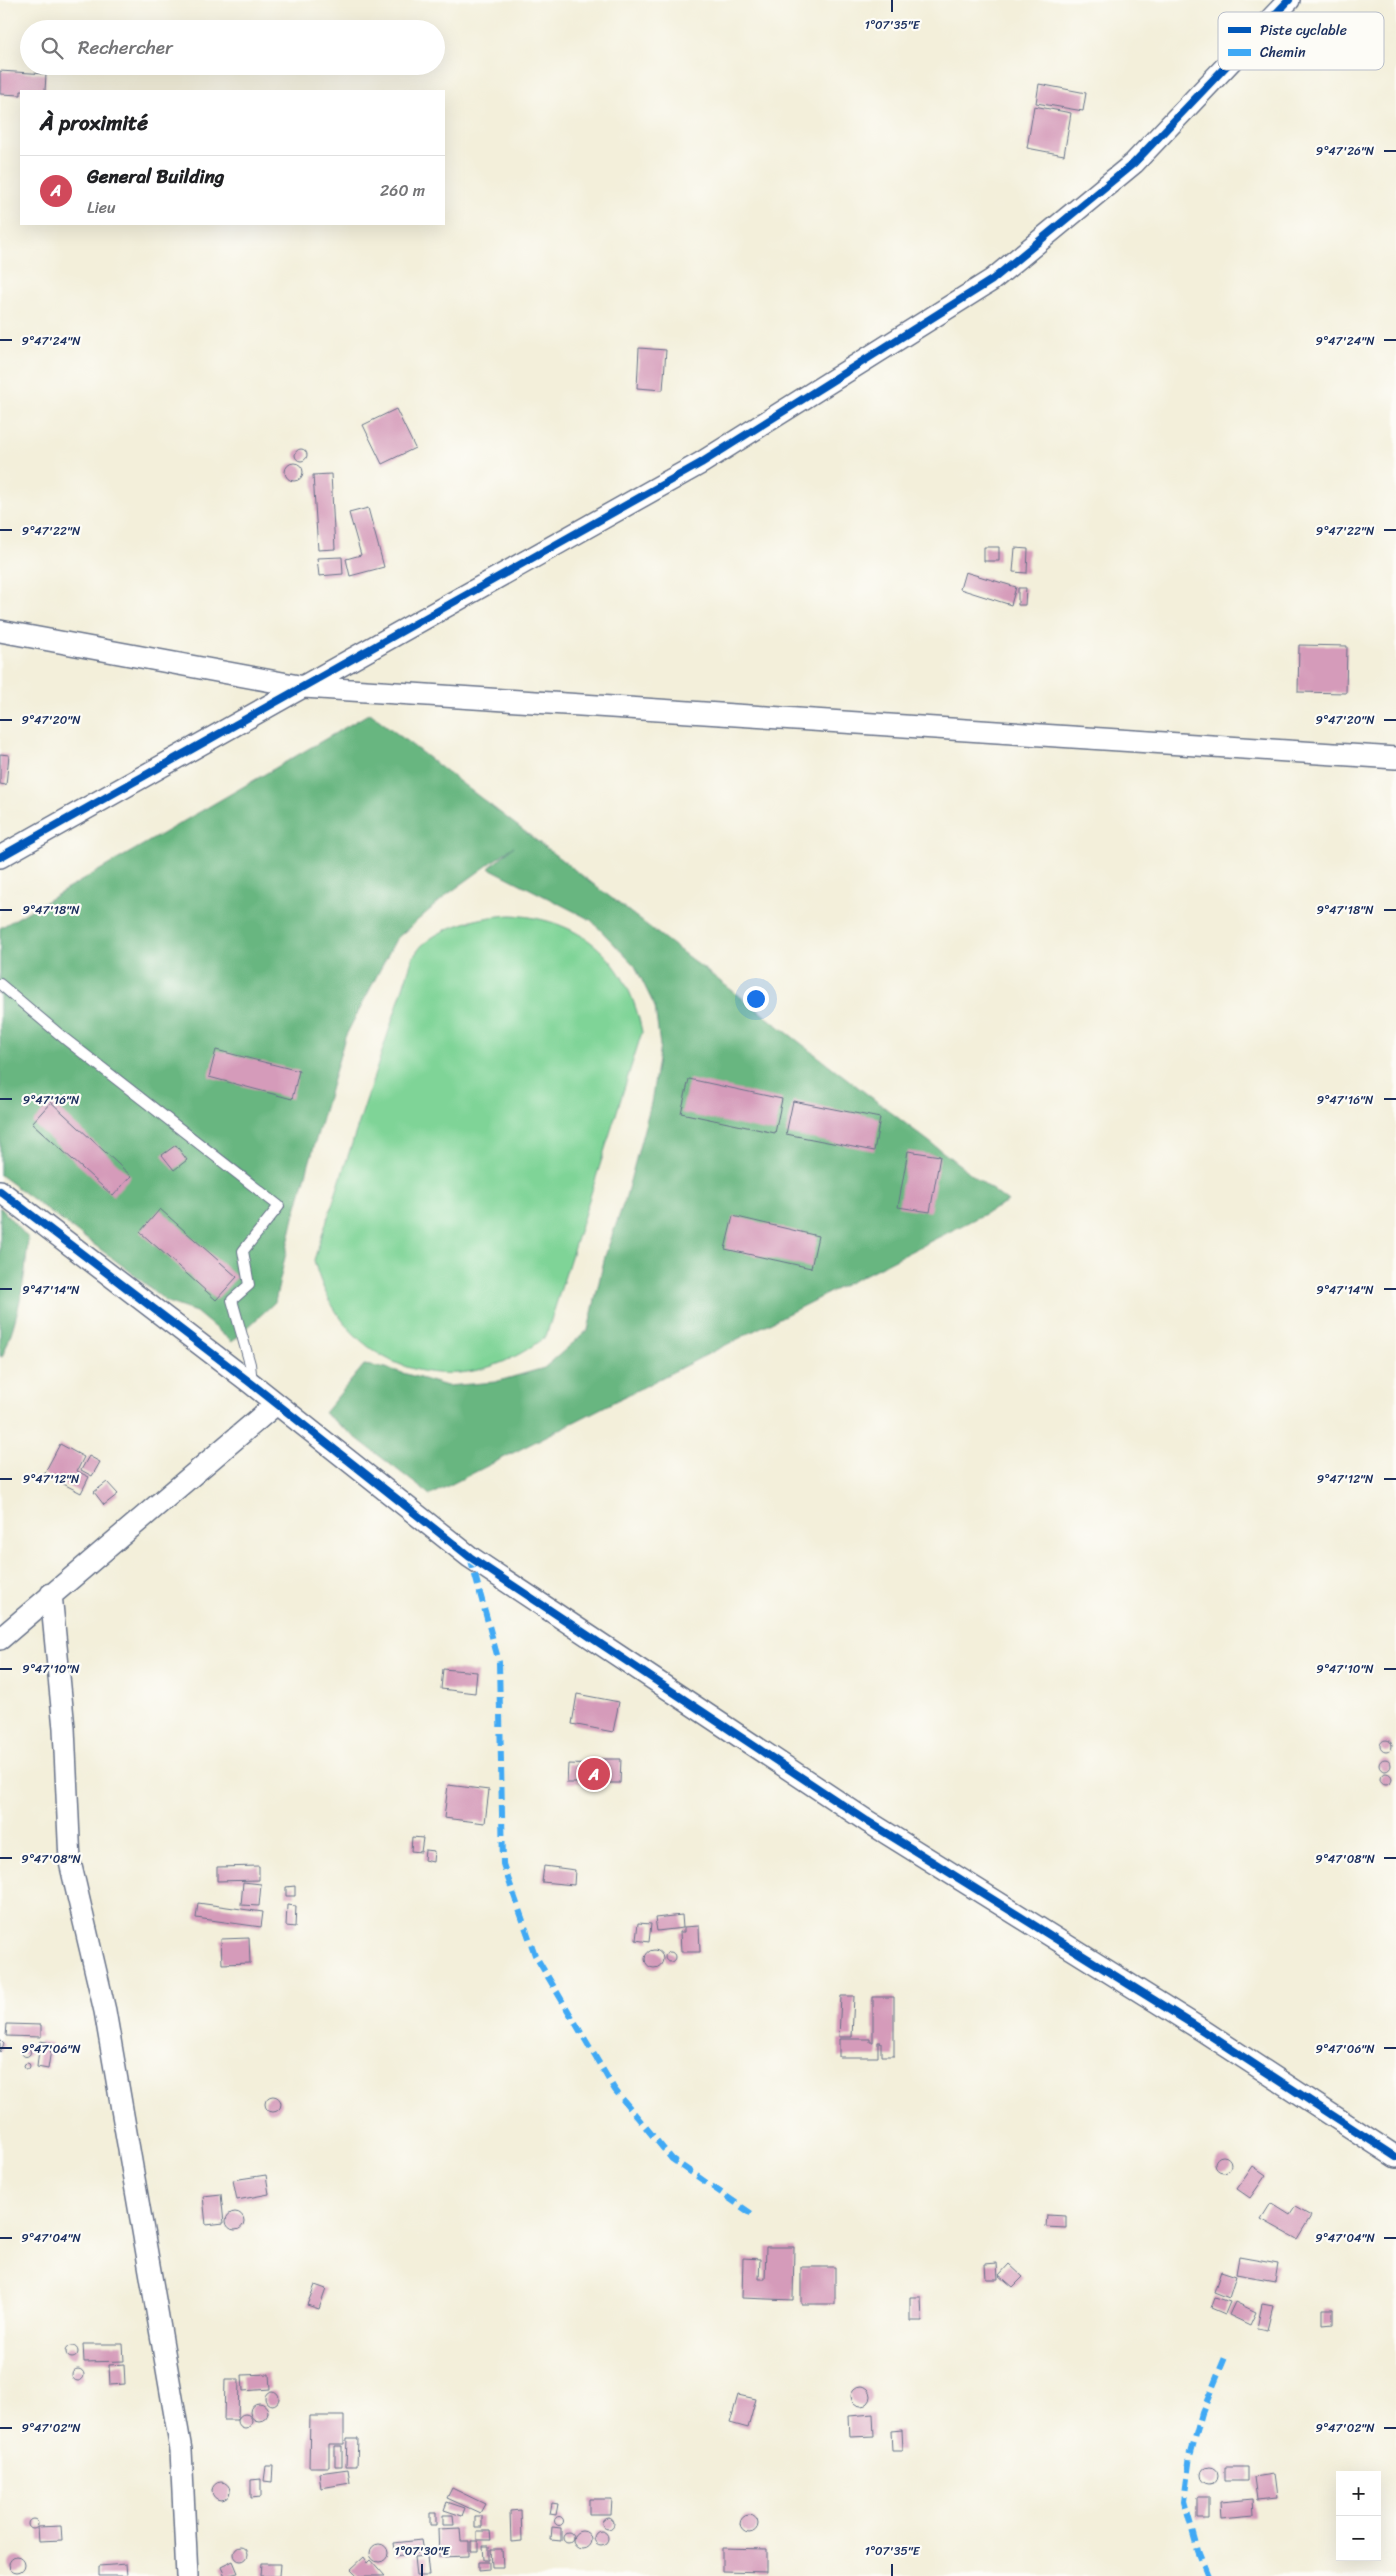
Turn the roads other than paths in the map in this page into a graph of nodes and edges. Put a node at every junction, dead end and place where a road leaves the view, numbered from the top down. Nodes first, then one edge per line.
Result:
1 (1289, 0) edge
2 (1278, 12) edge
3 (1222, 70) edge
4 (0, 632) edge
5 (304, 687) junction
6 (1396, 758) edge
7 (0, 857) edge
8 (0, 984) edge
9 (0, 1191) edge
10 (252, 1384) junction
11 (276, 1404) junction
12 (50, 1594) junction
13 (0, 1639) edge
14 (1396, 2157) edge
15 (187, 2576) edge

1 - 2 street
3 - 5 street
4 - 5 street
5 - 6 street
5 - 7 street
8 - 10 lane
9 - 10 street
10 - 11 street
11 - 12 street
11 - 14 street
12 - 13 street
12 - 15 street

